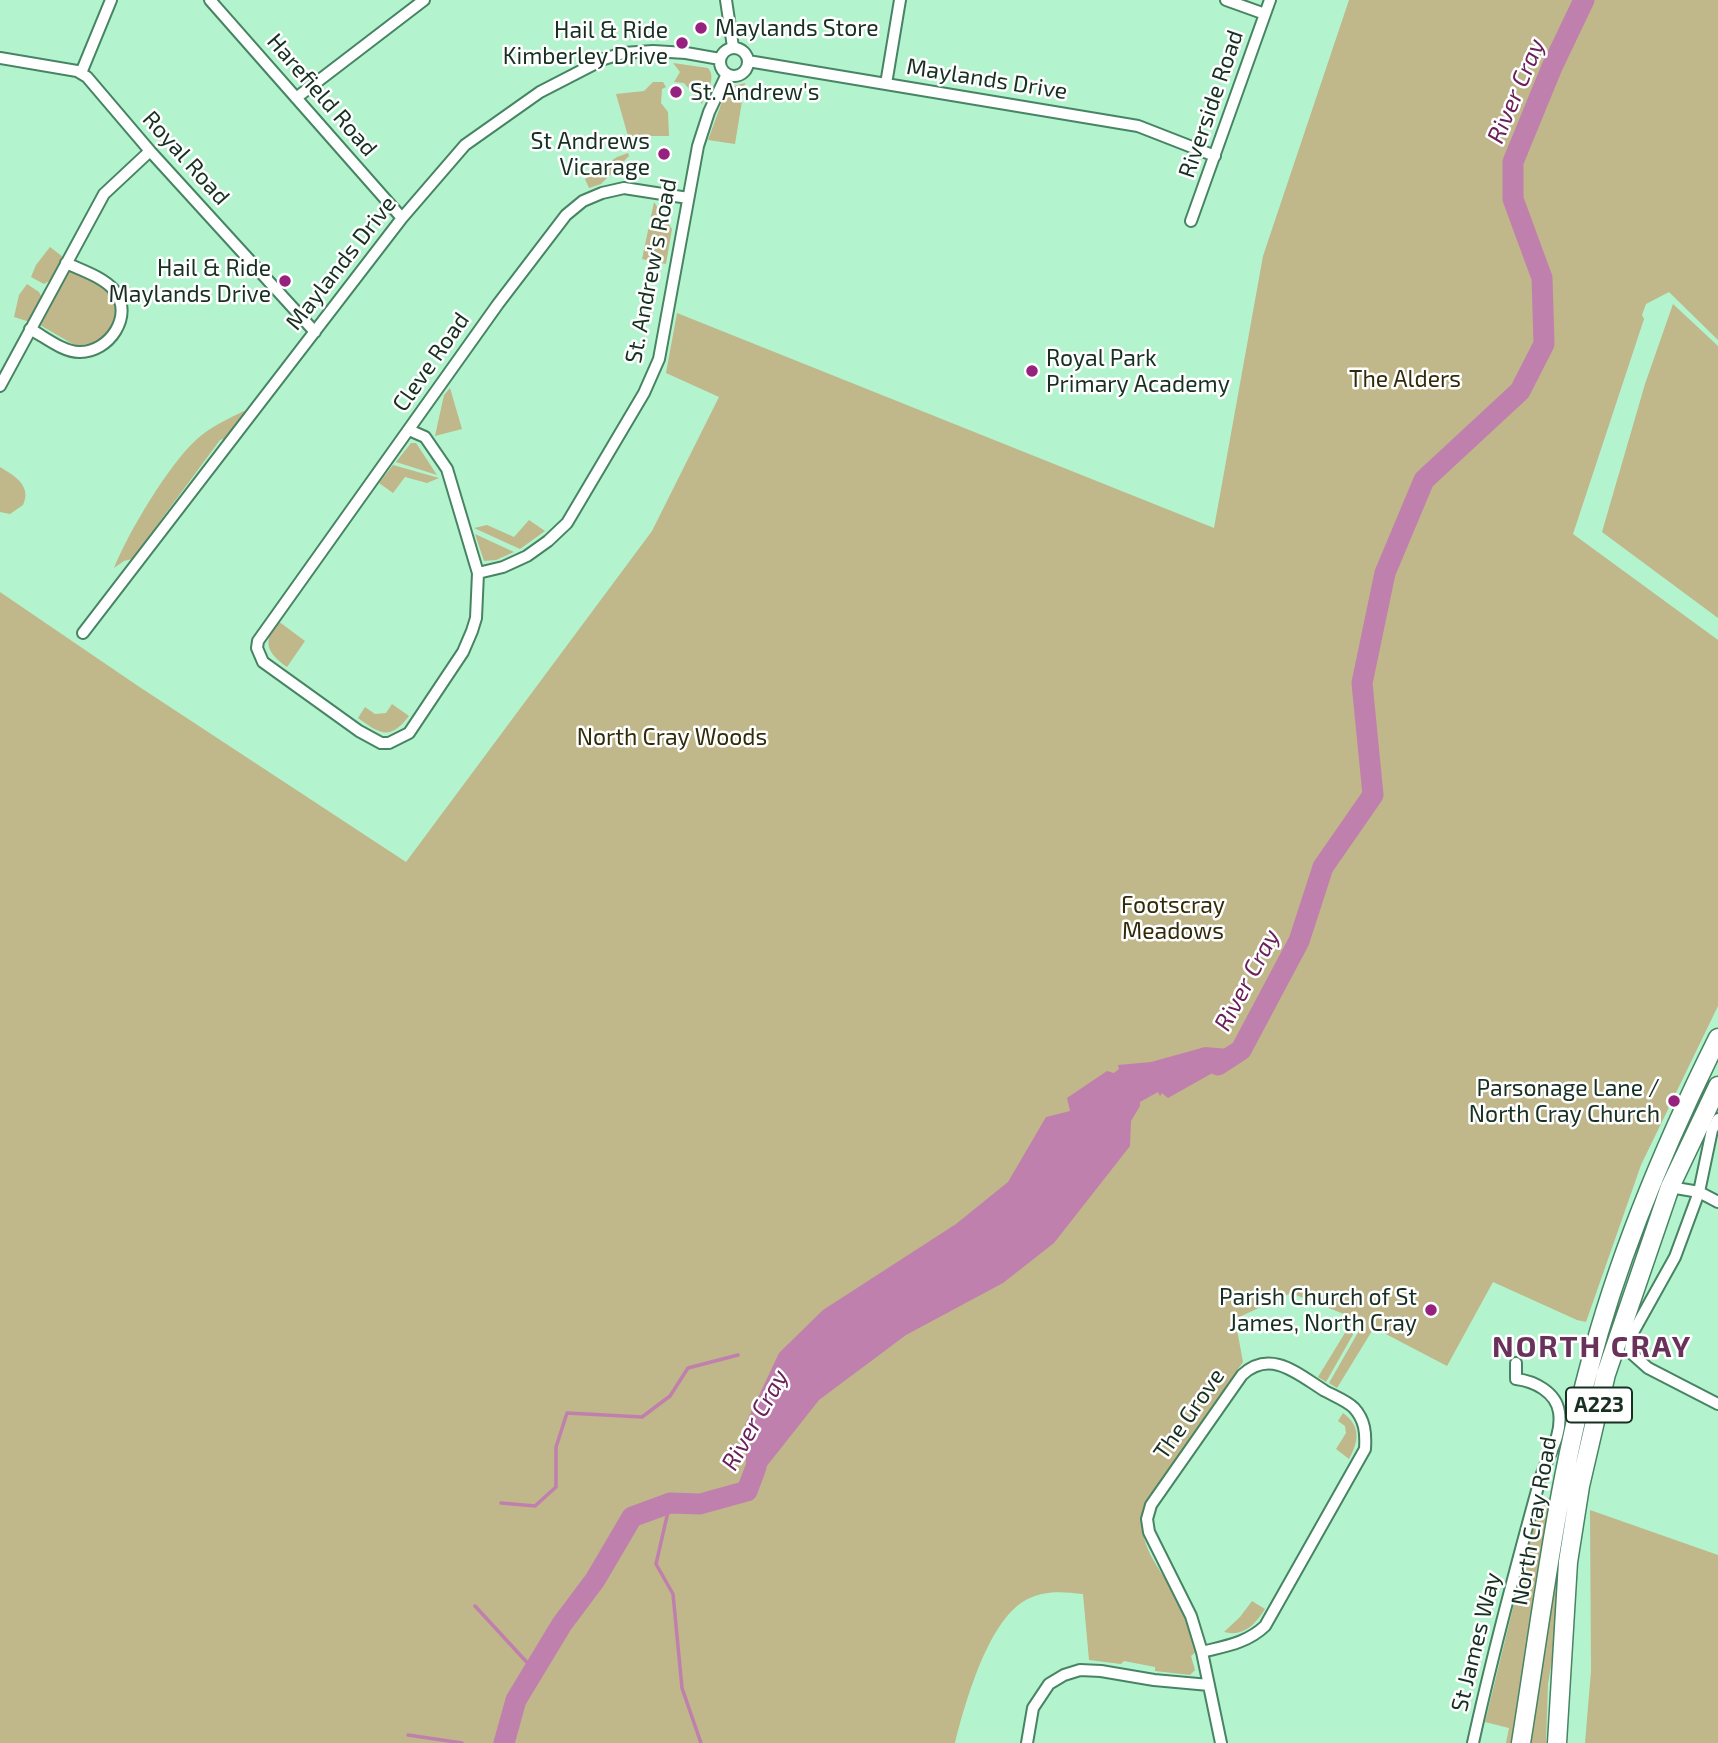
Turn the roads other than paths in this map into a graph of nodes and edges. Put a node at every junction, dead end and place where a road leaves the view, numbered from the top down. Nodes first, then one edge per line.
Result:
1 (111, 0) edge
2 (210, 0) edge
3 (726, 0) edge
4 (900, 0) edge
5 (1226, 0) edge
6 (1270, 0) edge
7 (415, 2) edge
8 (1265, 14) junction
9 (733, 47) junction
10 (0, 58) edge
11 (720, 59) junction
12 (748, 61) junction
13 (81, 73) junction
14 (727, 74) junction
15 (886, 84) junction
16 (296, 98) junction
17 (150, 151) junction
18 (1215, 156) junction
19 (688, 198) junction
20 (402, 218) junction
21 (1191, 221) dead end
22 (66, 263) junction
23 (30, 329) junction
24 (315, 332) junction
25 (0, 386) edge
26 (409, 430) junction
27 (478, 573) junction
28 (83, 633) dead end
29 (1718, 1038) edge
30 (1718, 1086) edge
31 (1718, 1119) edge
32 (1670, 1187) junction
33 (1699, 1192) junction
34 (1718, 1202) edge
35 (1516, 1363) dead end
36 (1718, 1404) edge
37 (1202, 1652) junction
38 (1209, 1685) junction
39 (1027, 1743) edge
40 (1221, 1743) edge
41 (1473, 1743) edge
42 (1521, 1743) edge
43 (1557, 1743) edge

1 - 13 street
2 - 16 street, Harefield Road
3 - 9 street
4 - 15 street
5 - 8 street
6 - 8 street, Riverside Road
7 - 16 street
8 - 18 street, Riverside Road
9 - 11 street
9 - 12 street
10 - 13 street
11 - 14 street
11 - 20 street, Maylands Drive
12 - 14 street
12 - 15 street, Maylands Drive
13 - 17 street, Royal Road
14 - 19 street, St. Andrew's Road
15 - 18 street, Maylands Drive
16 - 20 street, Harefield Road
17 - 22 street
17 - 24 street, Royal Road
18 - 21 street, Riverside Road
19 - 26 street, Cleve Road
19 - 27 street, St. Andrew's Road
20 - 24 street, Maylands Drive
22 - 23 street
22 - 23 street
23 - 25 street
24 - 28 street, Maylands Drive
26 - 27 street
26 - 27 street, Cleve Road
29 - 42 main road, North Cray Road / A223
30 - 32 main road, North Cray Road / A223
31 - 33 street
32 - 33 street
32 - 43 main road, North Cray Road / A223
33 - 34 street
33 - 36 street
35 - 41 street, St James Way
37 - 37 street, The Grove
37 - 38 street, The Grove
38 - 39 street
38 - 40 street, The Grove

